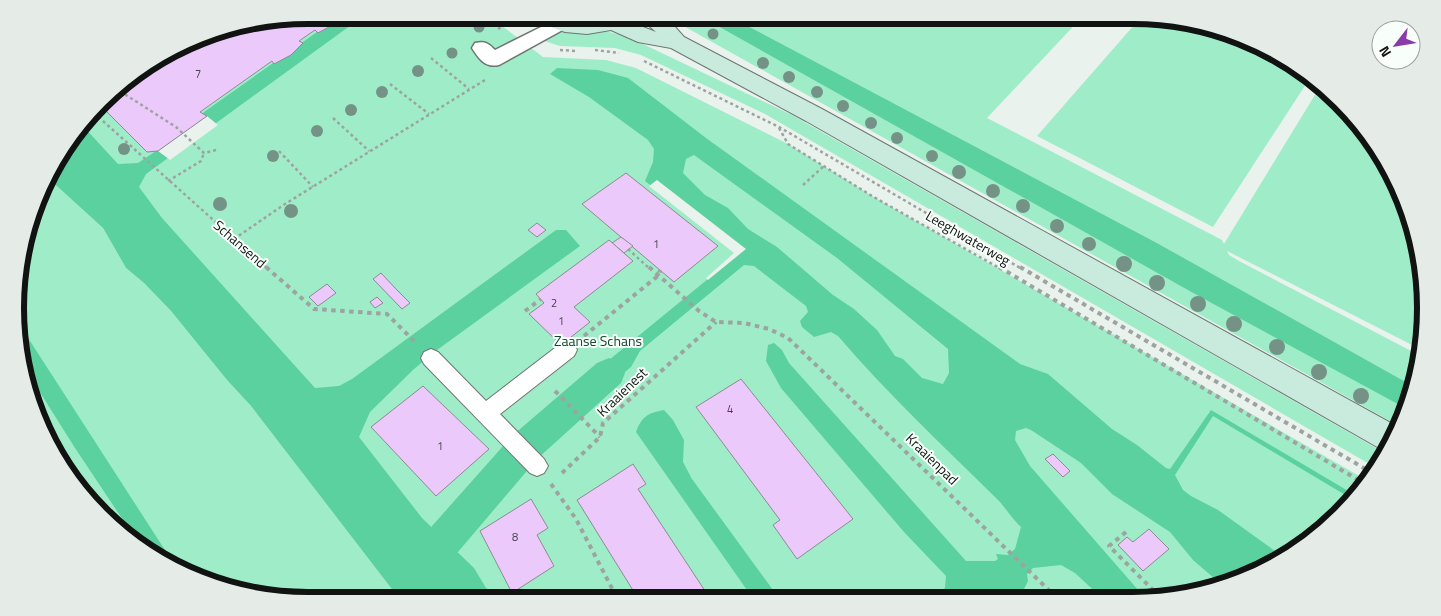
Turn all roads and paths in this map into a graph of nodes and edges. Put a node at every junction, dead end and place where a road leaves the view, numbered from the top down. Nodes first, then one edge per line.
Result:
1 (546, 24) edge
2 (569, 24) edge
3 (605, 24) edge
4 (628, 24) edge
5 (661, 24) edge
6 (676, 42) junction
7 (555, 49) dead end
8 (589, 50) dead end
9 (581, 51) dead end
10 (627, 55) dead end
11 (431, 58) dead end
12 (642, 60) dead end
13 (488, 62) joint
14 (390, 84) dead end
15 (469, 89) junction
16 (122, 93) edge
17 (429, 114) junction
18 (98, 117) edge
19 (334, 118) dead end
20 (779, 127) junction
21 (216, 150) dead end
22 (279, 151) dead end
23 (369, 151) junction
24 (204, 153) junction
25 (824, 166) junction
26 (168, 181) junction
27 (803, 185) dead end
28 (313, 187) junction
29 (234, 239) junction
30 (628, 249) dead end
31 (660, 270) dead end
32 (659, 275) junction
33 (541, 299) dead end
34 (525, 311) dead end
35 (716, 322) junction
36 (405, 331) dead end
37 (567, 350) joint
38 (431, 358) dead end
39 (556, 393) dead end
40 (486, 413) junction
41 (600, 437) junction
42 (1386, 437) edge
43 (537, 466) joint
44 (1367, 470) edge
45 (1359, 481) edge
46 (550, 484) junction
47 (1126, 532) dead end
48 (614, 592) edge
49 (1051, 592) edge
50 (1155, 592) edge

1 - 13 street
2 - 3 main road
4 - 6 main road
5 - 6 main road
6 - 42 main road
7 - 9 path
8 - 10 path
11 - 15 path
12 - 20 path, Leeghwaterweg
13 - 15 path
14 - 17 path
15 - 17 path
16 - 24 path
17 - 23 path
18 - 26 path, Schansend
19 - 23 path
20 - 25 path
20 - 44 path, Leeghwaterweg
21 - 24 path
22 - 28 path
23 - 28 path
24 - 26 path
25 - 27 path
25 - 45 path
26 - 29 path, Schansend
28 - 29 path
29 - 36 path, Schansend
30 - 32 path
31 - 32 path
32 - 35 path
32 - 37 path
33 - 34 path
35 - 41 path, Kraaienest
35 - 49 path, Kraaienpad
37 - 40 street
38 - 40 street
39 - 41 path
40 - 43 street
41 - 46 path, Kraaienest
43 - 46 path
46 - 48 path
47 - 50 path

